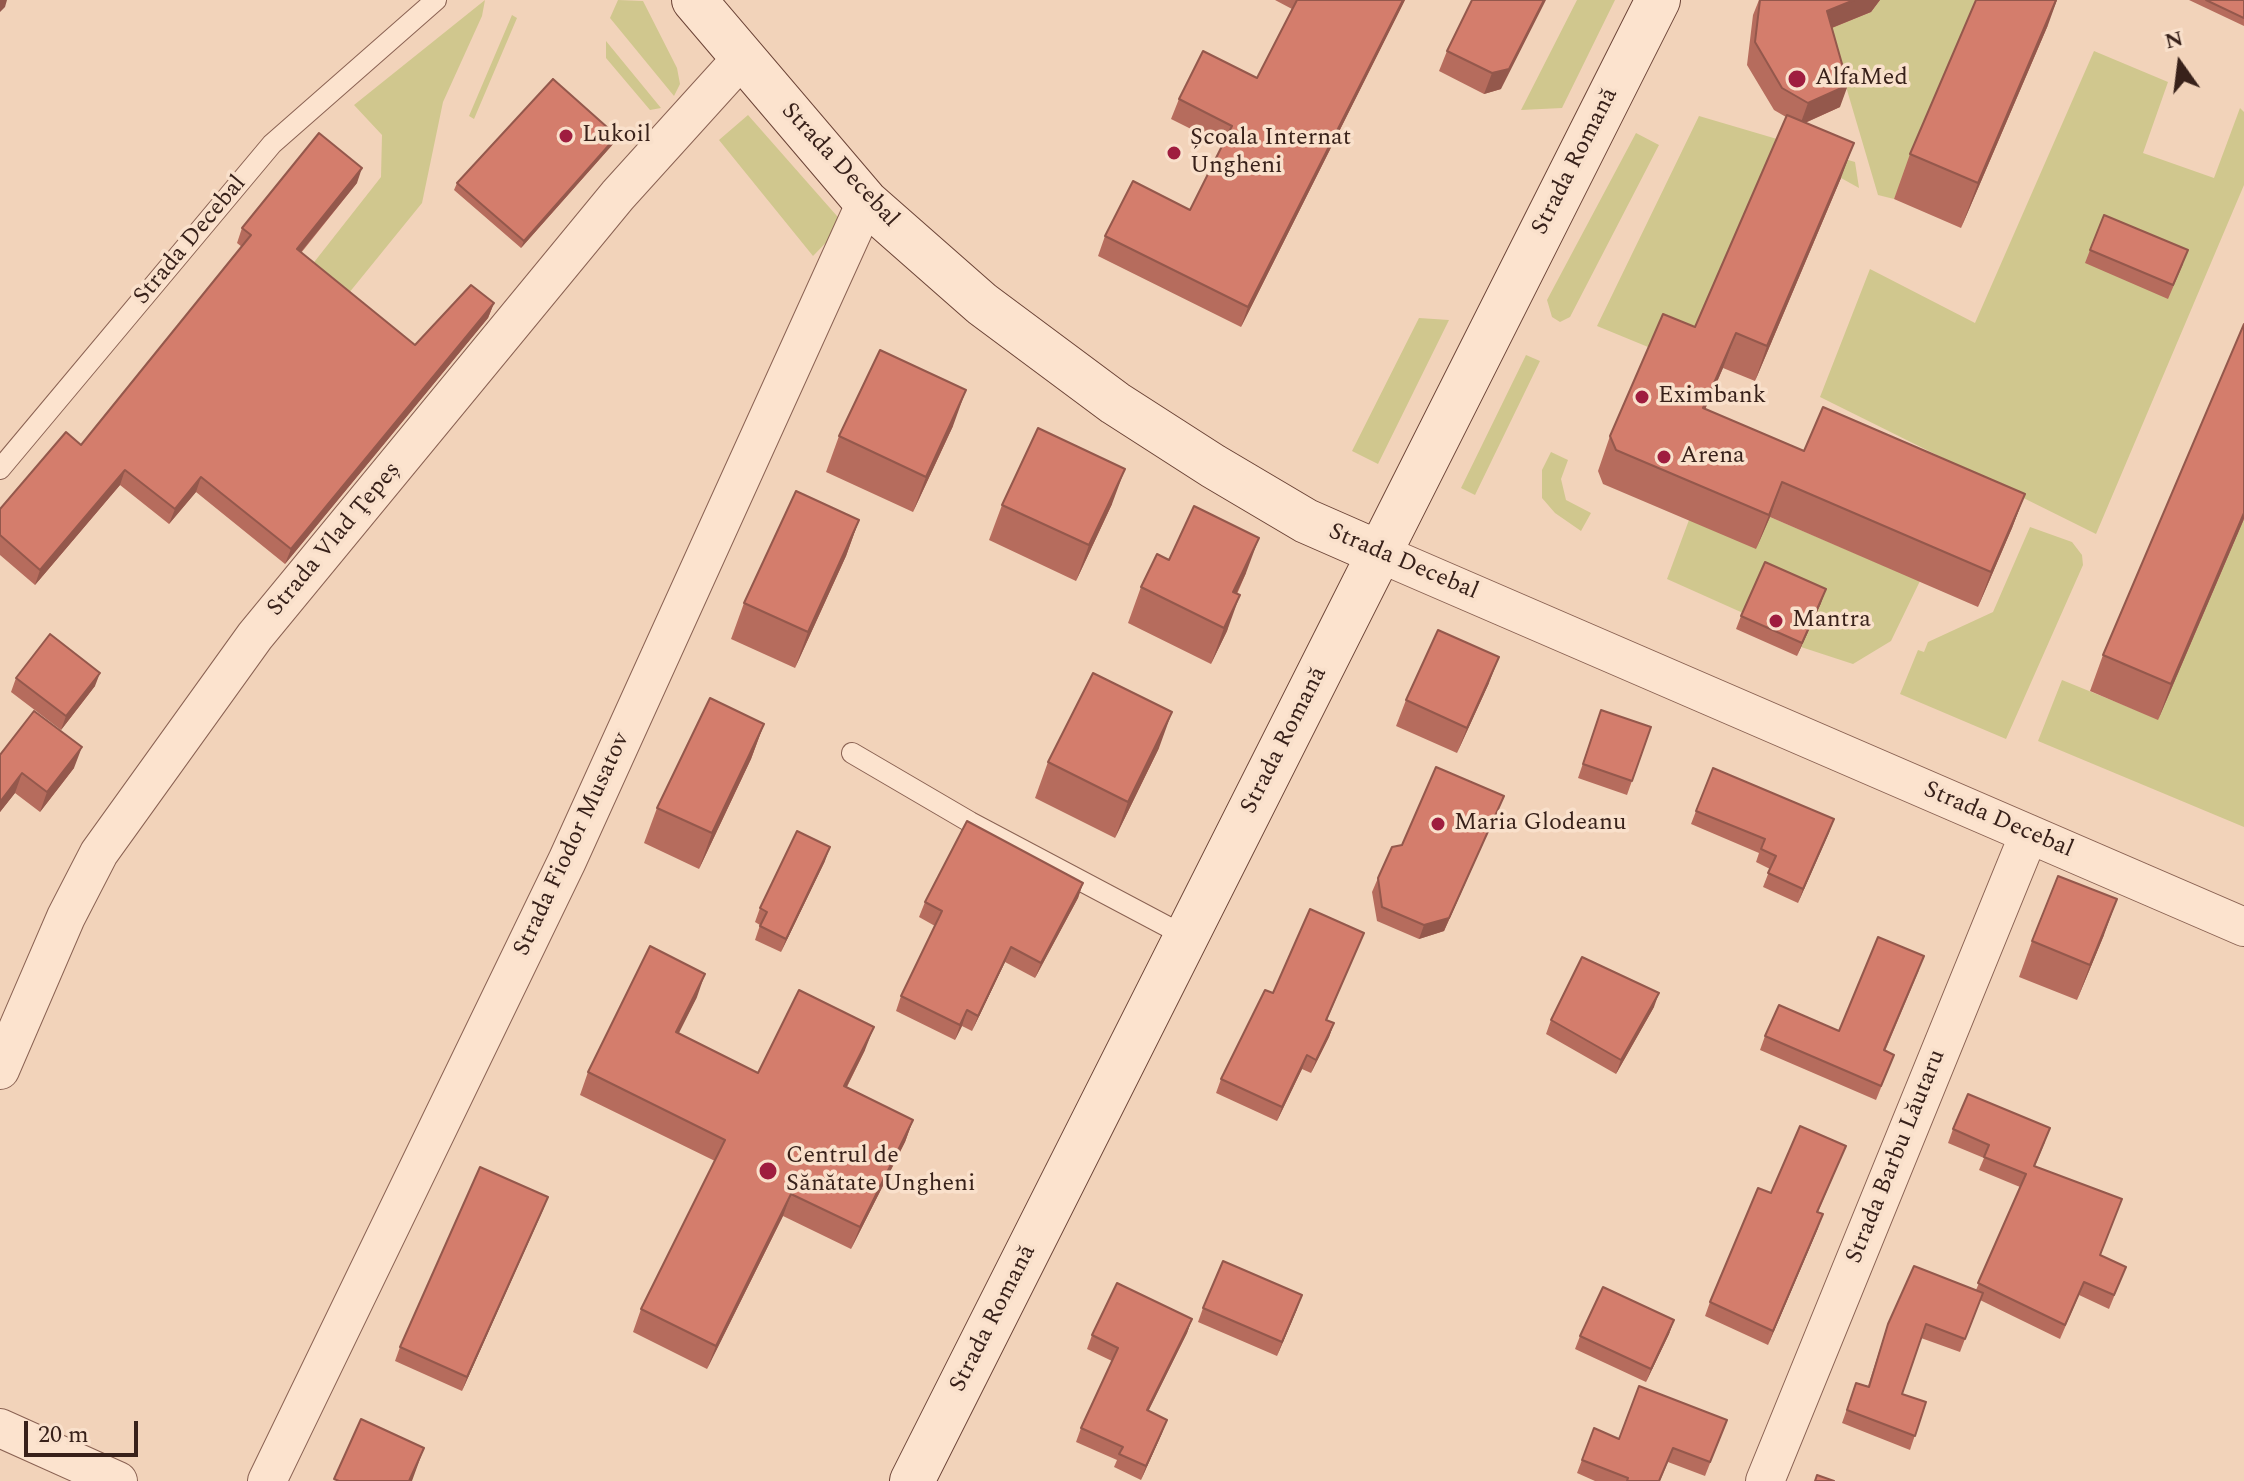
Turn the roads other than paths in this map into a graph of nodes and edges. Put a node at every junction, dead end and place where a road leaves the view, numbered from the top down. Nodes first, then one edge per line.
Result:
1 (436, 0) edge
2 (694, 0) edge
3 (1658, 0) edge
4 (742, 58) junction
5 (866, 202) junction
6 (0, 469) edge
7 (1379, 553) junction
8 (852, 753) dead end
9 (2029, 834) junction
10 (2244, 927) edge
11 (1187, 937) junction
12 (0, 1070) edge
13 (0, 1428) edge
14 (118, 1481) edge
15 (267, 1481) edge
16 (912, 1481) edge
17 (1765, 1481) edge

1 - 6 lane, Strada Decebal
2 - 4 main road, Strada Decebal
3 - 7 main road, Strada Romană
4 - 5 main road, Strada Decebal
4 - 12 street, Strada Vlad Ţepeș
5 - 7 main road, Strada Decebal
5 - 15 street, Strada Fiodor Musatov
7 - 9 street, Strada Decebal
7 - 11 main road, Strada Romană
8 - 11 lane
9 - 10 street, Strada Decebal
9 - 17 street, Strada Barbu Lăutaru
11 - 16 main road, Strada Romană
13 - 14 street

